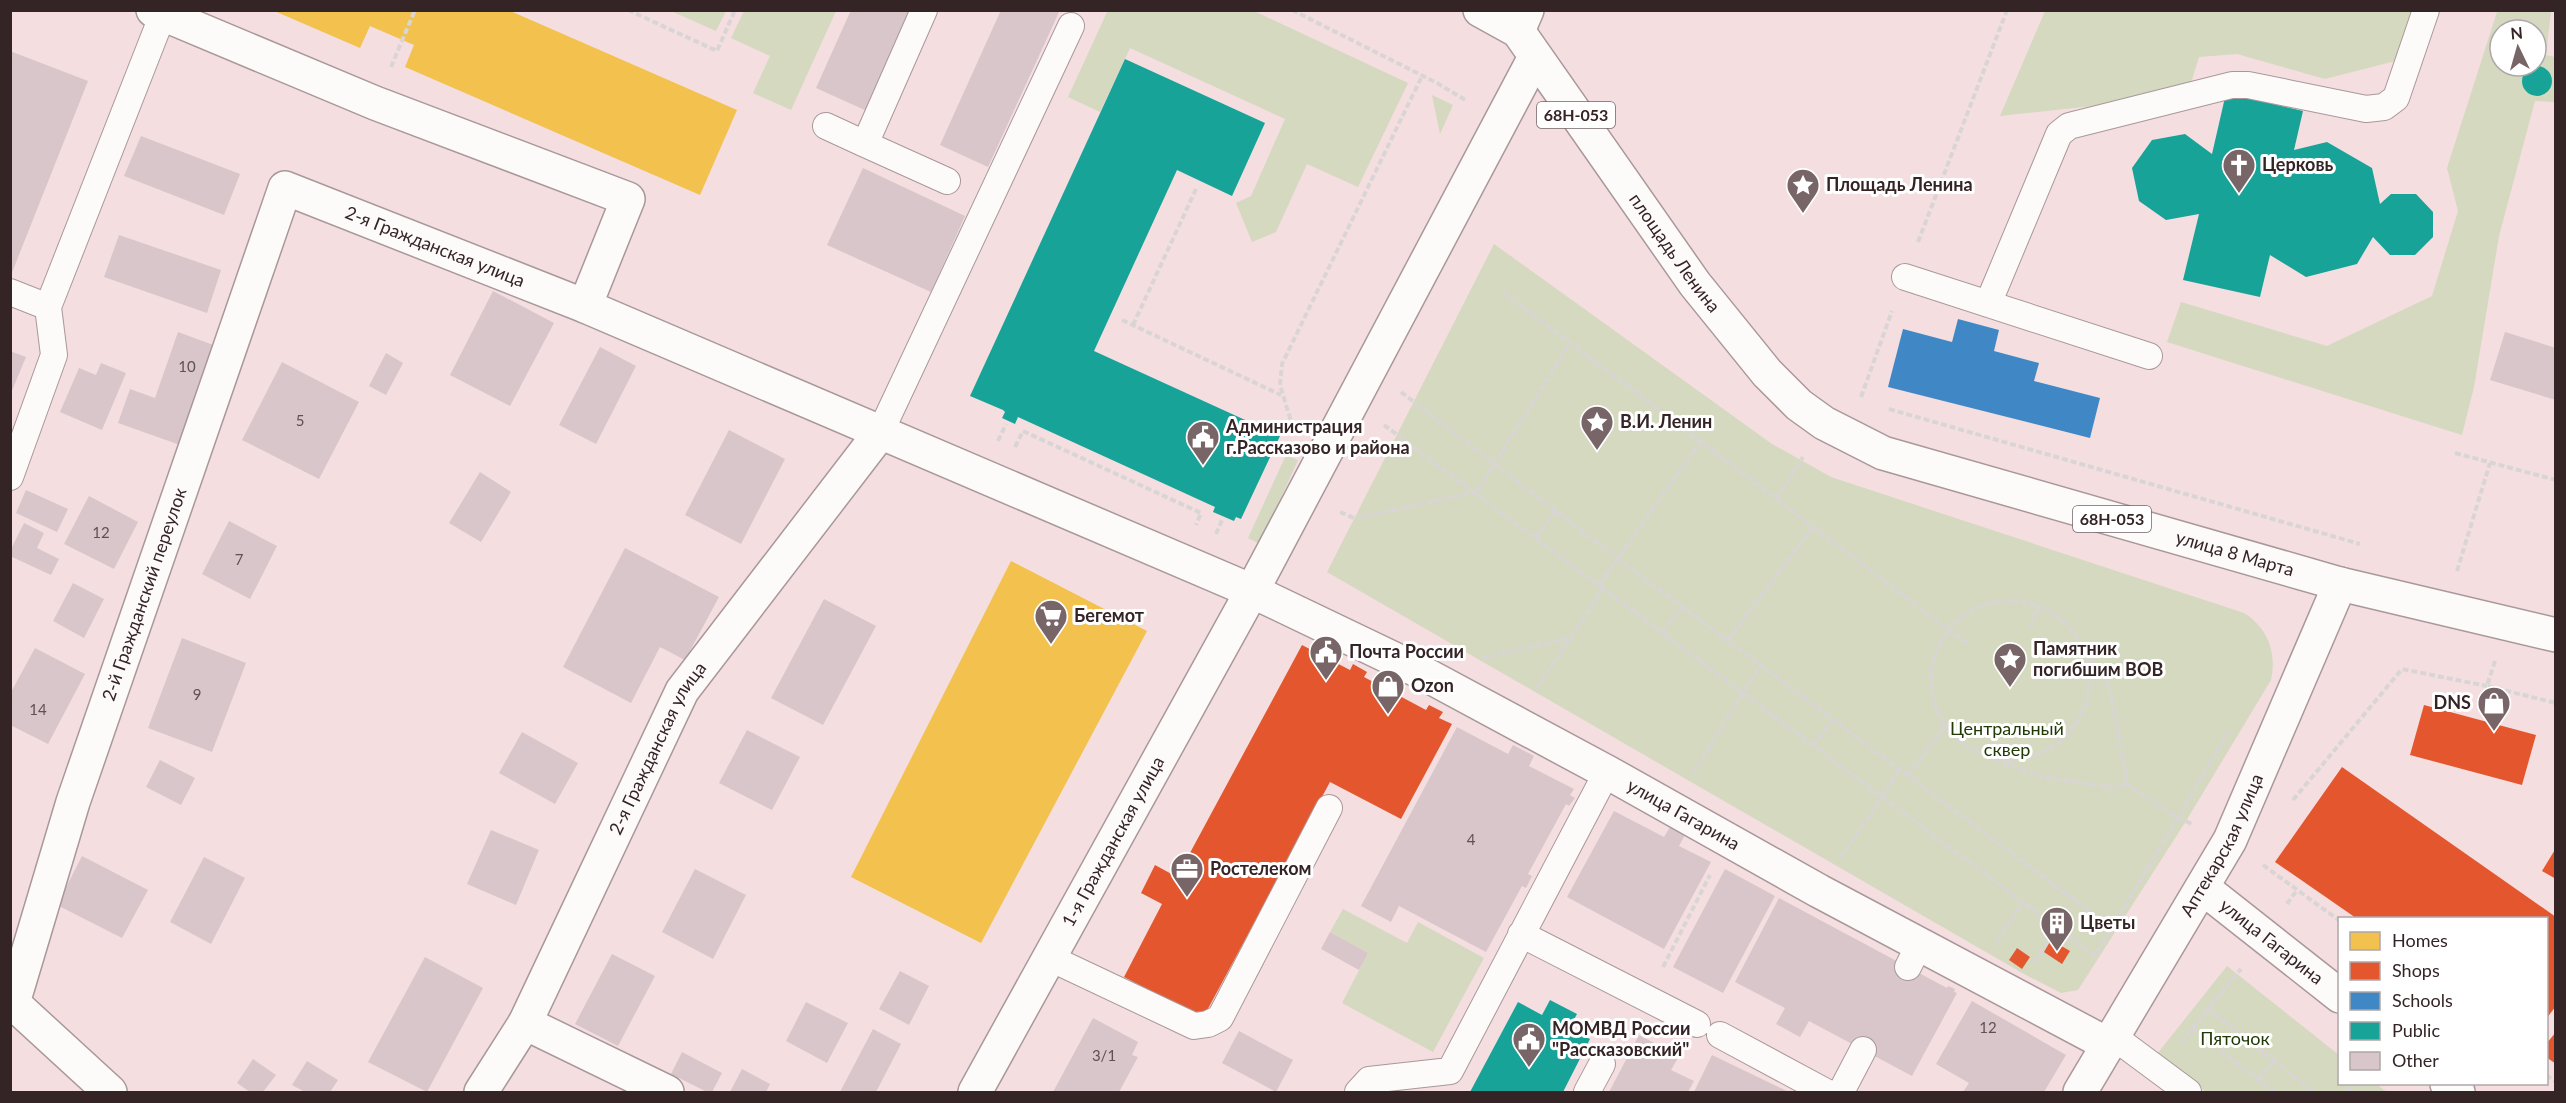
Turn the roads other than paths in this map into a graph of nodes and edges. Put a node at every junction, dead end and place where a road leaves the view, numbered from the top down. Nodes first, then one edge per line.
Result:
1 (924, 10) edge
2 (1480, 10) edge
3 (2426, 10) edge
4 (158, 12) edge
5 (1071, 26) dead end
6 (1527, 33) edge
7 (826, 126) dead end
8 (865, 144) junction
9 (947, 181) dead end
10 (285, 188) joint
11 (1905, 277) road end
12 (10, 292) edge
13 (1988, 304) junction
14 (585, 306) junction
15 (48, 307) junction
16 (2149, 356) dead end
17 (880, 433) junction
18 (1883, 453) joint
19 (10, 477) edge
20 (2340, 584) junction
21 (1252, 591) junction
22 (2556, 635) edge
23 (1606, 772) junction
24 (1329, 808) dead end
25 (2203, 888) junction
26 (1521, 934) junction
27 (1050, 958) junction
28 (2338, 994) edge
29 (525, 1023) junction
30 (1697, 1024) dead end
31 (1720, 1035) dead end
32 (2111, 1041) junction
33 (1863, 1050) dead end
34 (1602, 1064) dead end
35 (110, 1092) edge
36 (481, 1092) edge
37 (667, 1092) edge
38 (975, 1092) edge
39 (1358, 1092) edge
40 (1587, 1092) edge
41 (1826, 1092) edge
42 (1840, 1092) edge
43 (2080, 1092) edge
44 (2188, 1092) edge

1 - 8 lane
2 - 6 street, 68Н-053
3 - 13 lane
4 - 14 street
4 - 15 lane
5 - 17 lane
6 - 18 street, площадь Ленина / 68Н-053
6 - 21 street, 1-я Гражданская улица
7 - 8 lane
8 - 9 lane
10 - 14 street, 2-я Гражданская улица
10 - 35 street, 2-й Гражданский переулок
11 - 13 lane
12 - 15 lane
13 - 16 lane
14 - 17 street, 2-я Гражданская улица
15 - 19 lane
17 - 21 street, улица Гагарина
17 - 29 street, 2-я Гражданская улица
18 - 20 street, улица 8 Марта / 68Н-053
20 - 22 street, улица 8 Марта / 68Н-053
20 - 25 street, Аптекарская улица
21 - 23 street, улица Гагарина
21 - 27 street, 1-я Гражданская улица
23 - 26 lane
23 - 32 street, улица Гагарина
24 - 27 lane
25 - 28 street, улица Гагарина
25 - 32 street, Аптекарская улица
26 - 30 lane
26 - 39 lane
27 - 38 street, 1-я Гражданская улица
29 - 36 street, 2-я Гражданская улица
29 - 37 street
31 - 41 lane
32 - 43 street, Аптекарская улица
32 - 44 lane
33 - 42 lane
34 - 40 lane

